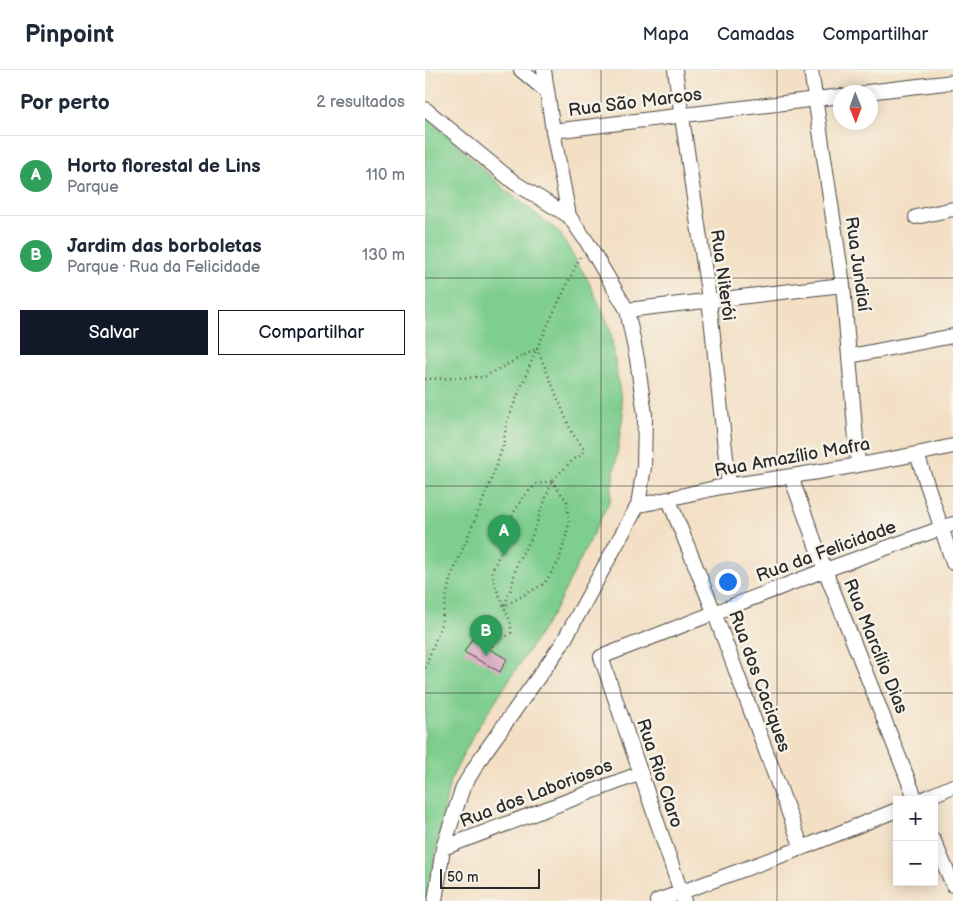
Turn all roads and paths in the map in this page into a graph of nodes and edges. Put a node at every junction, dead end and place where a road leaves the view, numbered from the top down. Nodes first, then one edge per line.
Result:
1 (521, 70) edge
2 (544, 70) edge
3 (675, 70) edge
4 (811, 70) edge
5 (953, 82) edge
6 (546, 91) junction
7 (878, 91) edge
8 (833, 97) edge
9 (814, 99) junction
10 (425, 109) edge
11 (681, 115) junction
12 (553, 131) junction
13 (953, 210) edge
14 (569, 216) junction
15 (916, 217) dead end
16 (587, 242) junction
17 (843, 285) junction
18 (709, 299) junction
19 (627, 310) junction
20 (953, 336) edge
21 (537, 348) junction
22 (850, 356) junction
23 (425, 379) edge
24 (953, 446) edge
25 (917, 454) junction
26 (858, 464) junction
27 (791, 477) junction
28 (552, 481) junction
29 (729, 486) junction
30 (669, 500) junction
31 (638, 505) junction
32 (947, 527) edge
33 (953, 564) edge
34 (825, 570) junction
35 (504, 606) junction
36 (714, 612) junction
37 (492, 646) dead end
38 (601, 657) joint
39 (425, 668) edge
40 (641, 772) junction
41 (953, 786) edge
42 (914, 796) edge
43 (930, 796) edge
44 (893, 812) edge
45 (443, 848) junction
46 (802, 848) junction
47 (938, 851) edge
48 (953, 885) edge
49 (682, 896) edge
50 (435, 901) edge
51 (657, 901) edge

1 - 6 street
2 - 6 street
3 - 11 street, Rua Niterói
4 - 9 street, Rua Jundiaí
5 - 7 street
6 - 12 street
8 - 9 street, Rua São Marcos
9 - 11 street, Rua São Marcos
9 - 17 street, Rua Jundiaí
10 - 14 street
11 - 12 street, Rua São Marcos
11 - 18 street, Rua Niterói
12 - 14 street
13 - 15 street
14 - 16 street
16 - 19 street
16 - 21 path
17 - 18 street
17 - 22 street, Rua Jundiaí
18 - 19 street
18 - 29 street, Rua Niterói
19 - 31 street
20 - 22 street
21 - 23 path
21 - 28 path
21 - 39 path
22 - 26 street, Rua Jundiaí
24 - 25 street, Rua Amazílio Mafra
25 - 26 street, Rua Amazílio Mafra
25 - 32 street
26 - 27 street, Rua Amazílio Mafra
27 - 29 street, Rua Amazílio Mafra
27 - 34 street, Rua Marcílio Dias
28 - 35 path
28 - 35 path
28 - 35 path
29 - 30 street, Rua Amazílio Mafra
30 - 31 street, Rua Amazílio Mafra
30 - 36 street, Rua dos Caciques
31 - 45 street
32 - 33 street
32 - 34 street, Rua da Felicidade
34 - 36 street, Rua da Felicidade
34 - 42 street, Rua Marcílio Dias
35 - 37 path
36 - 38 street, Rua da Felicidade
36 - 46 street, Rua dos Caciques
38 - 40 street, Rua Rio Claro
40 - 45 street, Rua dos Laboriosos
40 - 49 street, Rua Rio Claro
41 - 43 street
44 - 46 street
45 - 50 street
46 - 49 street
47 - 48 street
49 - 51 street

